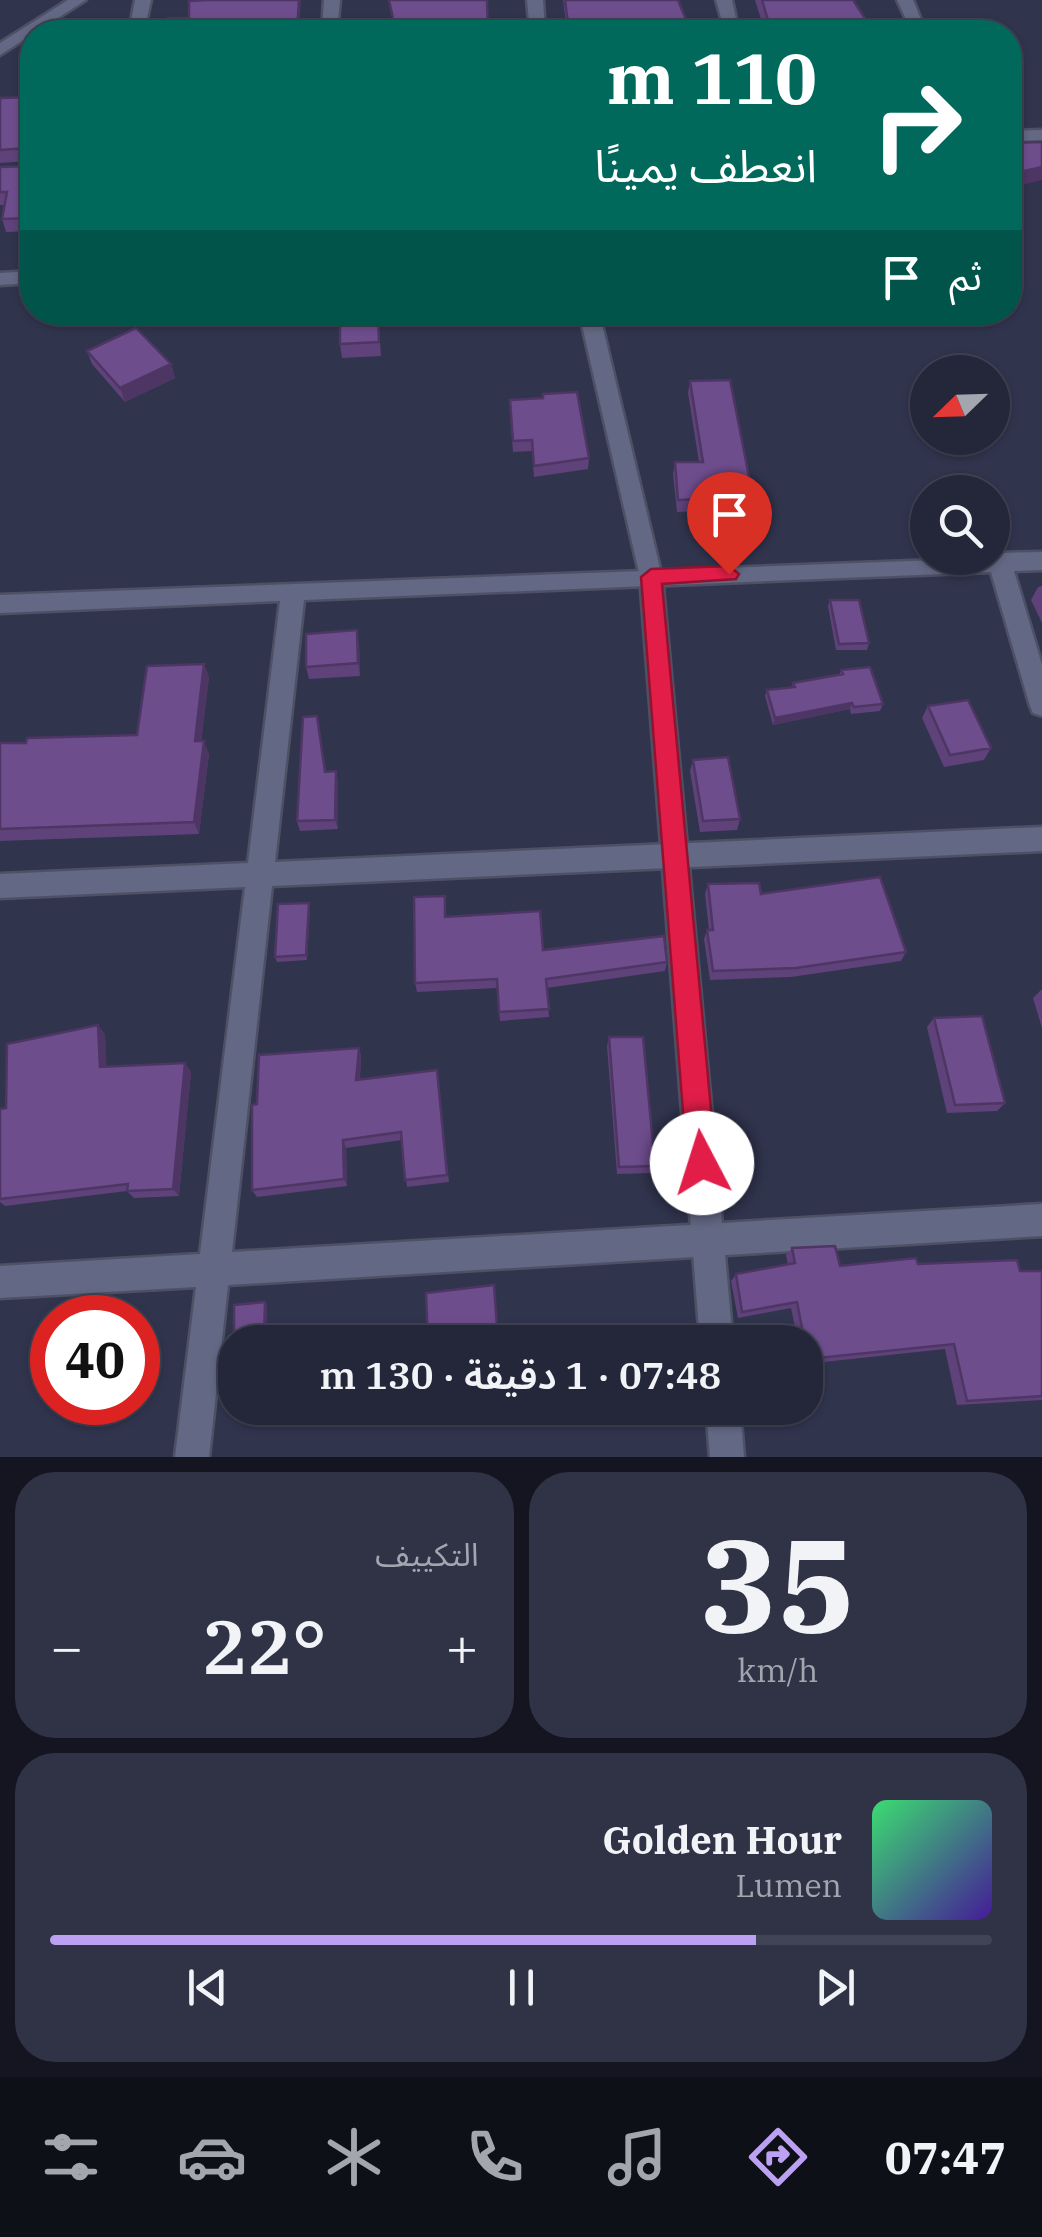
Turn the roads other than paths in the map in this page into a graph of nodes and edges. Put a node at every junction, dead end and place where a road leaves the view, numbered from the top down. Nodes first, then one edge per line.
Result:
1 (78, 0) edge
2 (47, 20) edge
3 (593, 325) edge
4 (1042, 561) edge
5 (1010, 562) edge
6 (910, 566) edge
7 (1004, 575) edge
8 (651, 577) junction
9 (293, 592) junction
10 (0, 604) edge
11 (1042, 706) edge
12 (1042, 839) edge
13 (676, 856) junction
14 (260, 874) junction
15 (0, 886) edge
16 (1042, 1220) edge
17 (708, 1240) junction
18 (214, 1269) junction
19 (0, 1282) edge
20 (716, 1325) edge
21 (724, 1425) edge
22 (192, 1457) edge
23 (727, 1457) edge

1 - 2 street
3 - 8 street
4 - 5 street
6 - 8 street
7 - 11 street
8 - 9 street
8 - 13 street
9 - 10 street
9 - 14 street
12 - 13 street
13 - 14 street
13 - 17 street
14 - 15 street
14 - 18 street
16 - 17 street
17 - 18 street
17 - 20 street
18 - 19 street
18 - 22 street
21 - 23 street

